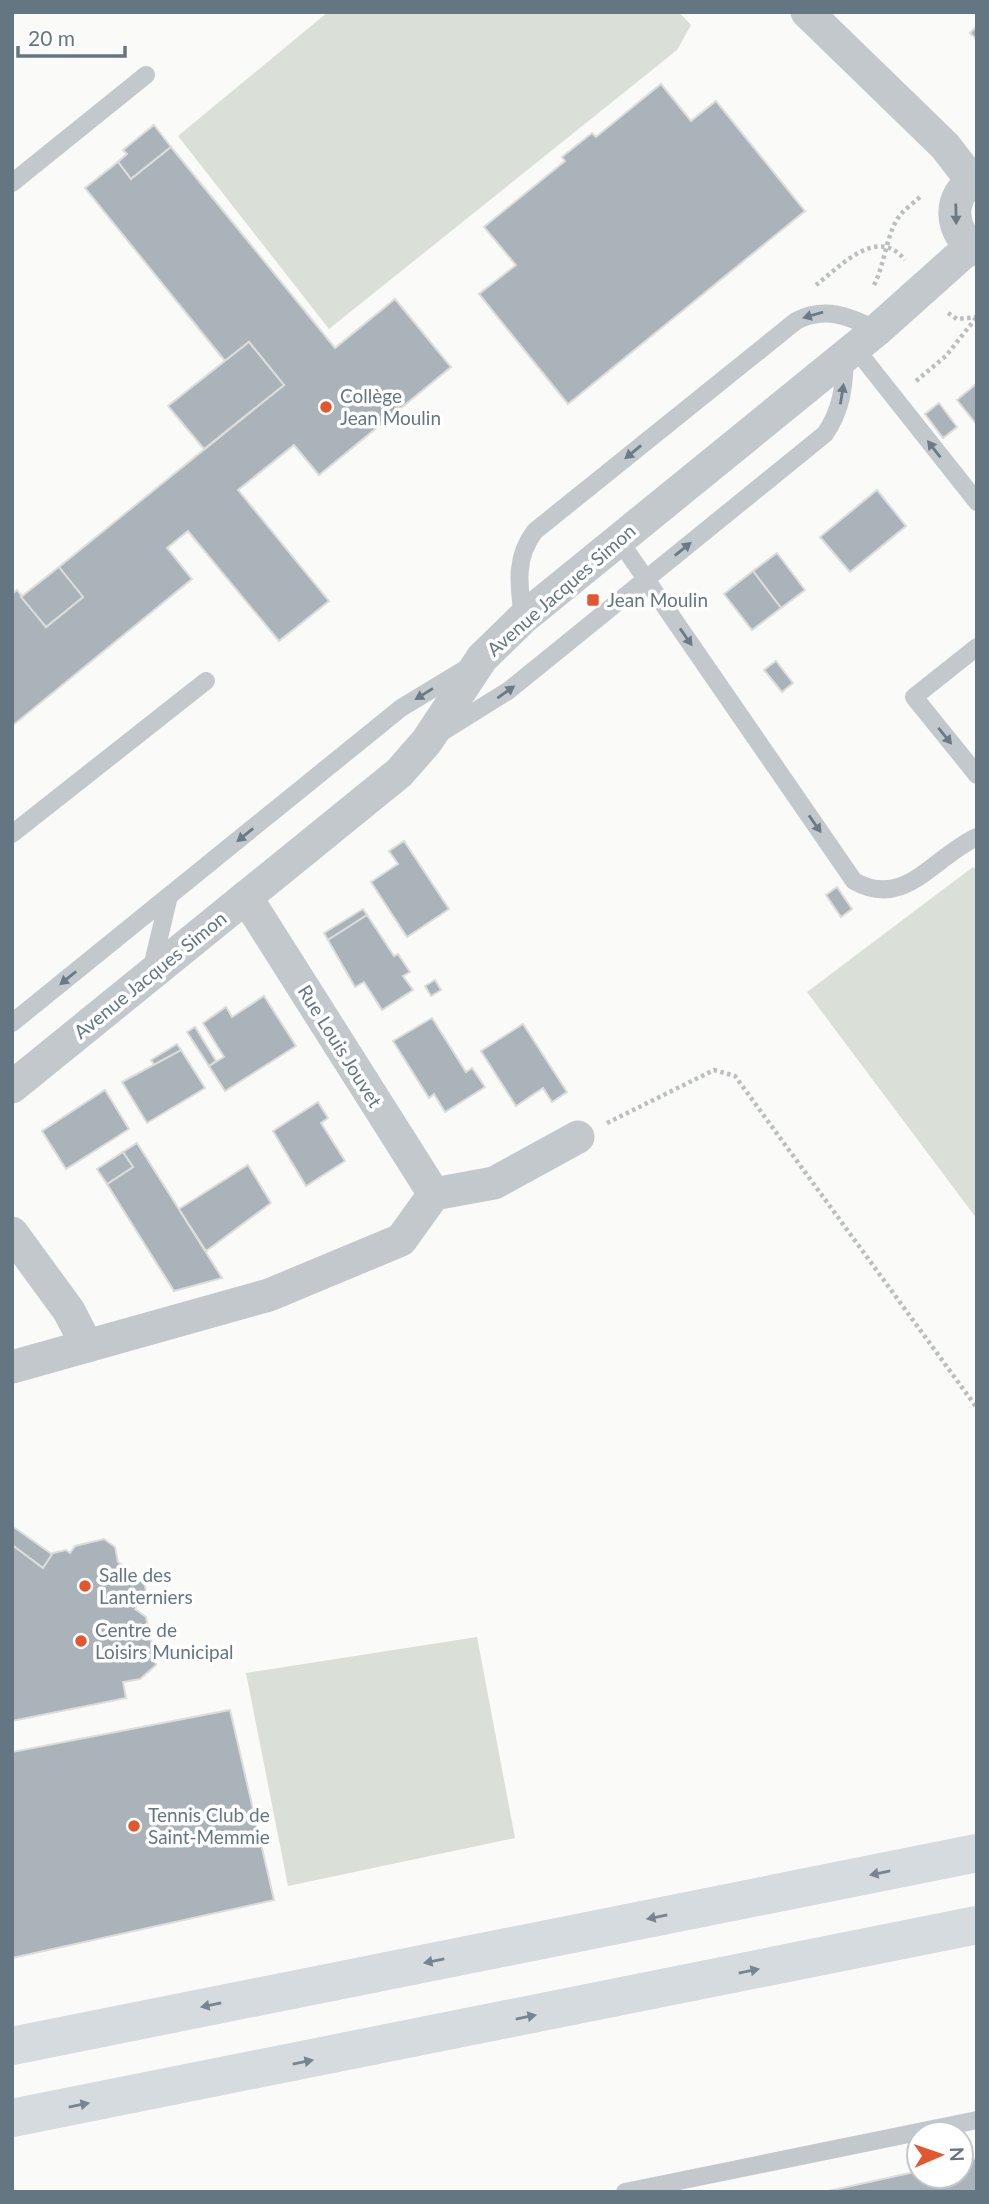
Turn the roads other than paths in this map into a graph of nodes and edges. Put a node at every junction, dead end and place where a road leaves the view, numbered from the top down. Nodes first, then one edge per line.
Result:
1 (807, 12) edge
2 (146, 75) dead end
3 (974, 180) edge
4 (12, 183) edge
5 (974, 248) edge
6 (859, 345) junction
7 (977, 502) edge
8 (619, 540) junction
9 (646, 579) junction
10 (523, 618) junction
11 (977, 647) edge
12 (482, 658) junction
13 (206, 681) dead end
14 (427, 741) junction
15 (977, 775) edge
16 (12, 834) edge
17 (977, 837) edge
18 (169, 896) junction
19 (246, 897) junction
20 (150, 976) junction
21 (12, 1023) edge
22 (12, 1087) edge
23 (578, 1137) road end
24 (434, 1194) junction
25 (12, 1233) edge
26 (87, 1346) junction
27 (12, 1367) edge
28 (967, 1853) edge
29 (977, 1925) edge
30 (12, 2046) edge
31 (12, 2118) edge
32 (977, 2120) edge
33 (625, 2192) edge

1 - 3 street
2 - 4 lane
3 -> 5 street
5 - 6 street, Avenue Jacques Simon
7 -> 6 lane
6 - 8 street, Avenue Jacques Simon
9 -> 6 lane
6 -> 10 lane
8 - 9 lane
8 - 10 street, Avenue Jacques Simon
14 -> 9 lane
9 -> 17 lane
10 - 12 street, Avenue Jacques Simon
11 -> 15 lane
12 - 14 street, Avenue Jacques Simon
12 -> 18 lane
13 - 16 lane
14 - 19 street, Avenue Jacques Simon
18 - 20 lane
18 -> 21 lane
19 - 20 street, Avenue Jacques Simon
19 - 24 street, Rue Louis Jouvet
20 - 22 street, Avenue Jacques Simon
23 - 24 street
24 - 26 street
25 - 26 street
26 - 27 street
28 -> 30 main road
31 -> 29 main road
32 - 33 lane

